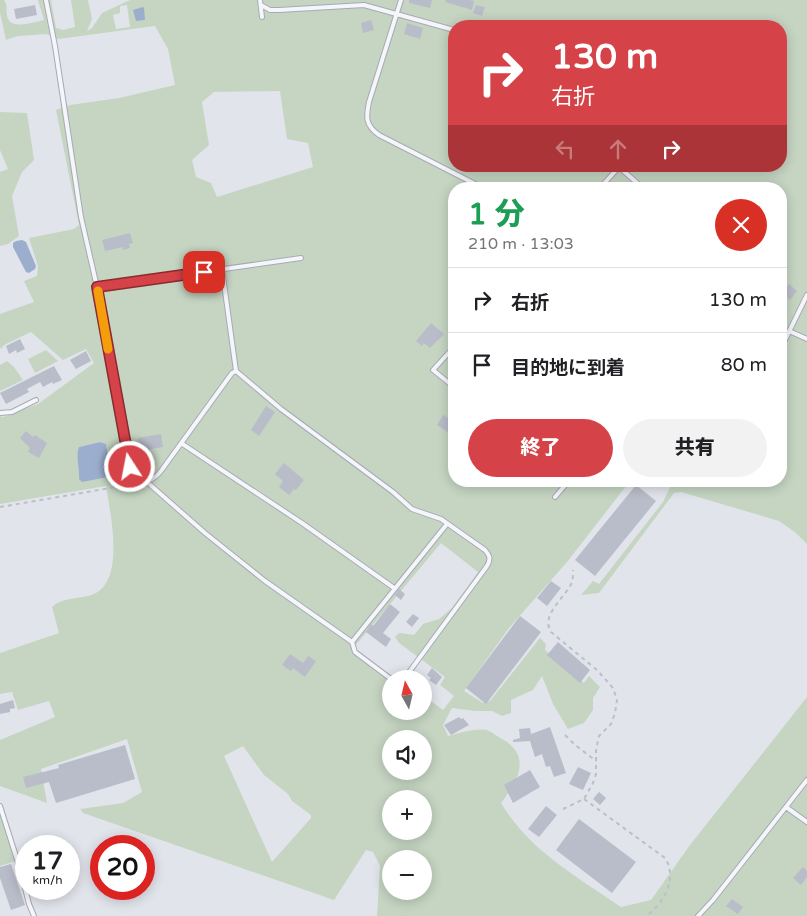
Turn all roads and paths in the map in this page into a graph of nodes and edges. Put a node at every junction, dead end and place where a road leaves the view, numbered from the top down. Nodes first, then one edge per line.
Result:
1 (46, 0) edge
2 (326, 0) edge
3 (401, 0) edge
4 (260, 2) edge
5 (325, 7) junction
6 (398, 13) junction
7 (262, 17) dead end
8 (448, 28) edge
9 (448, 170) edge
10 (451, 172) edge
11 (615, 172) edge
12 (625, 172) edge
13 (471, 182) edge
14 (606, 182) edge
15 (636, 182) edge
16 (301, 258) dead end
17 (222, 269) junction
18 (97, 287) junction
19 (806, 297) edge
20 (789, 331) junction
21 (787, 335) edge
22 (807, 339) edge
23 (448, 354) edge
24 (236, 371) junction
25 (448, 382) edge
26 (36, 400) dead end
27 (0, 413) edge
28 (181, 443) junction
29 (147, 482) junction
30 (133, 484) junction
31 (563, 487) edge
32 (555, 497) dead end
33 (0, 507) edge
34 (447, 524) junction
35 (573, 570) dead end
36 (394, 588) junction
37 (352, 642) junction
38 (411, 670) edge
39 (382, 672) edge
40 (565, 735) dead end
41 (596, 761) junction
42 (807, 780) edge
43 (584, 799) junction
44 (0, 806) edge
45 (786, 807) junction
46 (563, 809) dead end
47 (807, 822) edge
48 (34, 916) edge
49 (646, 916) edge
50 (698, 916) edge

1 - 18 lane
2 - 5 lane
3 - 6 lane
4 - 5 lane
4 - 7 lane
5 - 6 lane
6 - 8 lane
6 - 9 lane
10 - 13 lane
11 - 14 lane
12 - 15 lane
16 - 17 lane
17 - 18 lane
17 - 24 lane
18 - 30 lane
19 - 20 lane
20 - 21 lane
20 - 22 lane
23 - 25 lane
24 - 28 lane
24 - 34 lane
26 - 27 lane
28 - 29 lane
28 - 36 lane
29 - 30 lane
29 - 37 lane
30 - 33 path
31 - 32 lane
34 - 36 lane
34 - 38 lane
35 - 41 path
36 - 37 lane
37 - 39 lane
40 - 41 path
41 - 43 path
42 - 45 lane
43 - 46 path
43 - 49 path
44 - 48 lane
45 - 47 lane
45 - 50 lane

